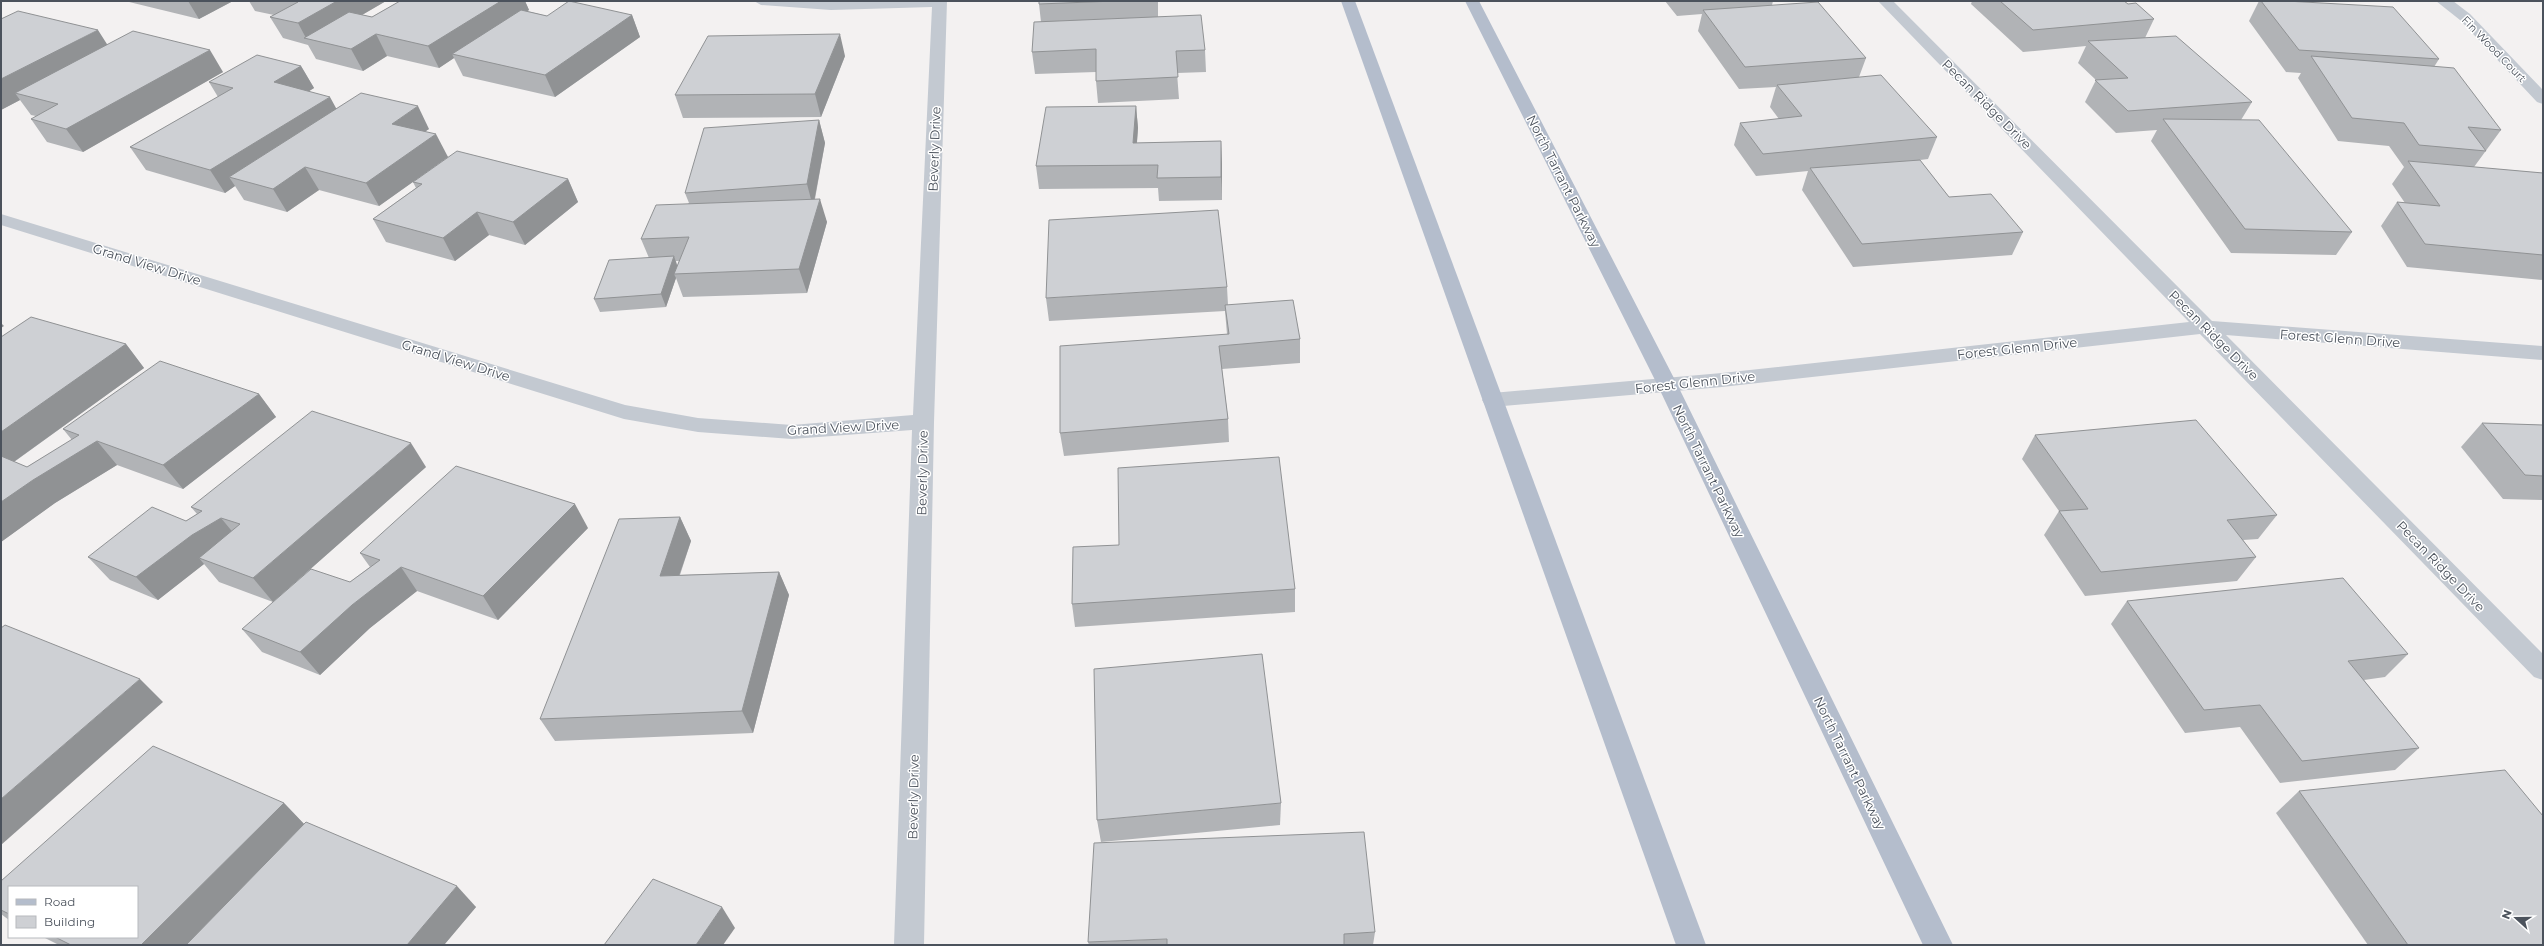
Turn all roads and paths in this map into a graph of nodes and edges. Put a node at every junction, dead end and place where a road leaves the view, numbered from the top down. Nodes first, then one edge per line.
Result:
1 (761, 1) edge
2 (1348, 1) edge
3 (1472, 1) edge
4 (1885, 1) edge
5 (2443, 1) edge
6 (940, 2) edge
7 (2543, 99) edge
8 (1, 219) edge
9 (2206, 328) junction
10 (2543, 353) edge
11 (1667, 385) junction
12 (1492, 400) junction
13 (923, 422) junction
14 (2543, 670) edge
15 (909, 945) edge
16 (1691, 945) edge
17 (1938, 945) edge

1 - 6 street
2 - 12 main road
3 - 11 main road, North Tarrant Parkway
4 - 9 street, Pecan Ridge Drive
5 - 7 street, Fin Wood Court
6 - 13 street, Beverly Drive
8 - 13 street, Grand View Drive
9 - 10 street, Forest Glenn Drive
9 - 11 street, Forest Glenn Drive
9 - 14 street, Pecan Ridge Drive
11 - 12 street, Forest Glenn Drive
11 - 17 main road, North Tarrant Parkway
12 - 16 main road
13 - 15 street, Beverly Drive

